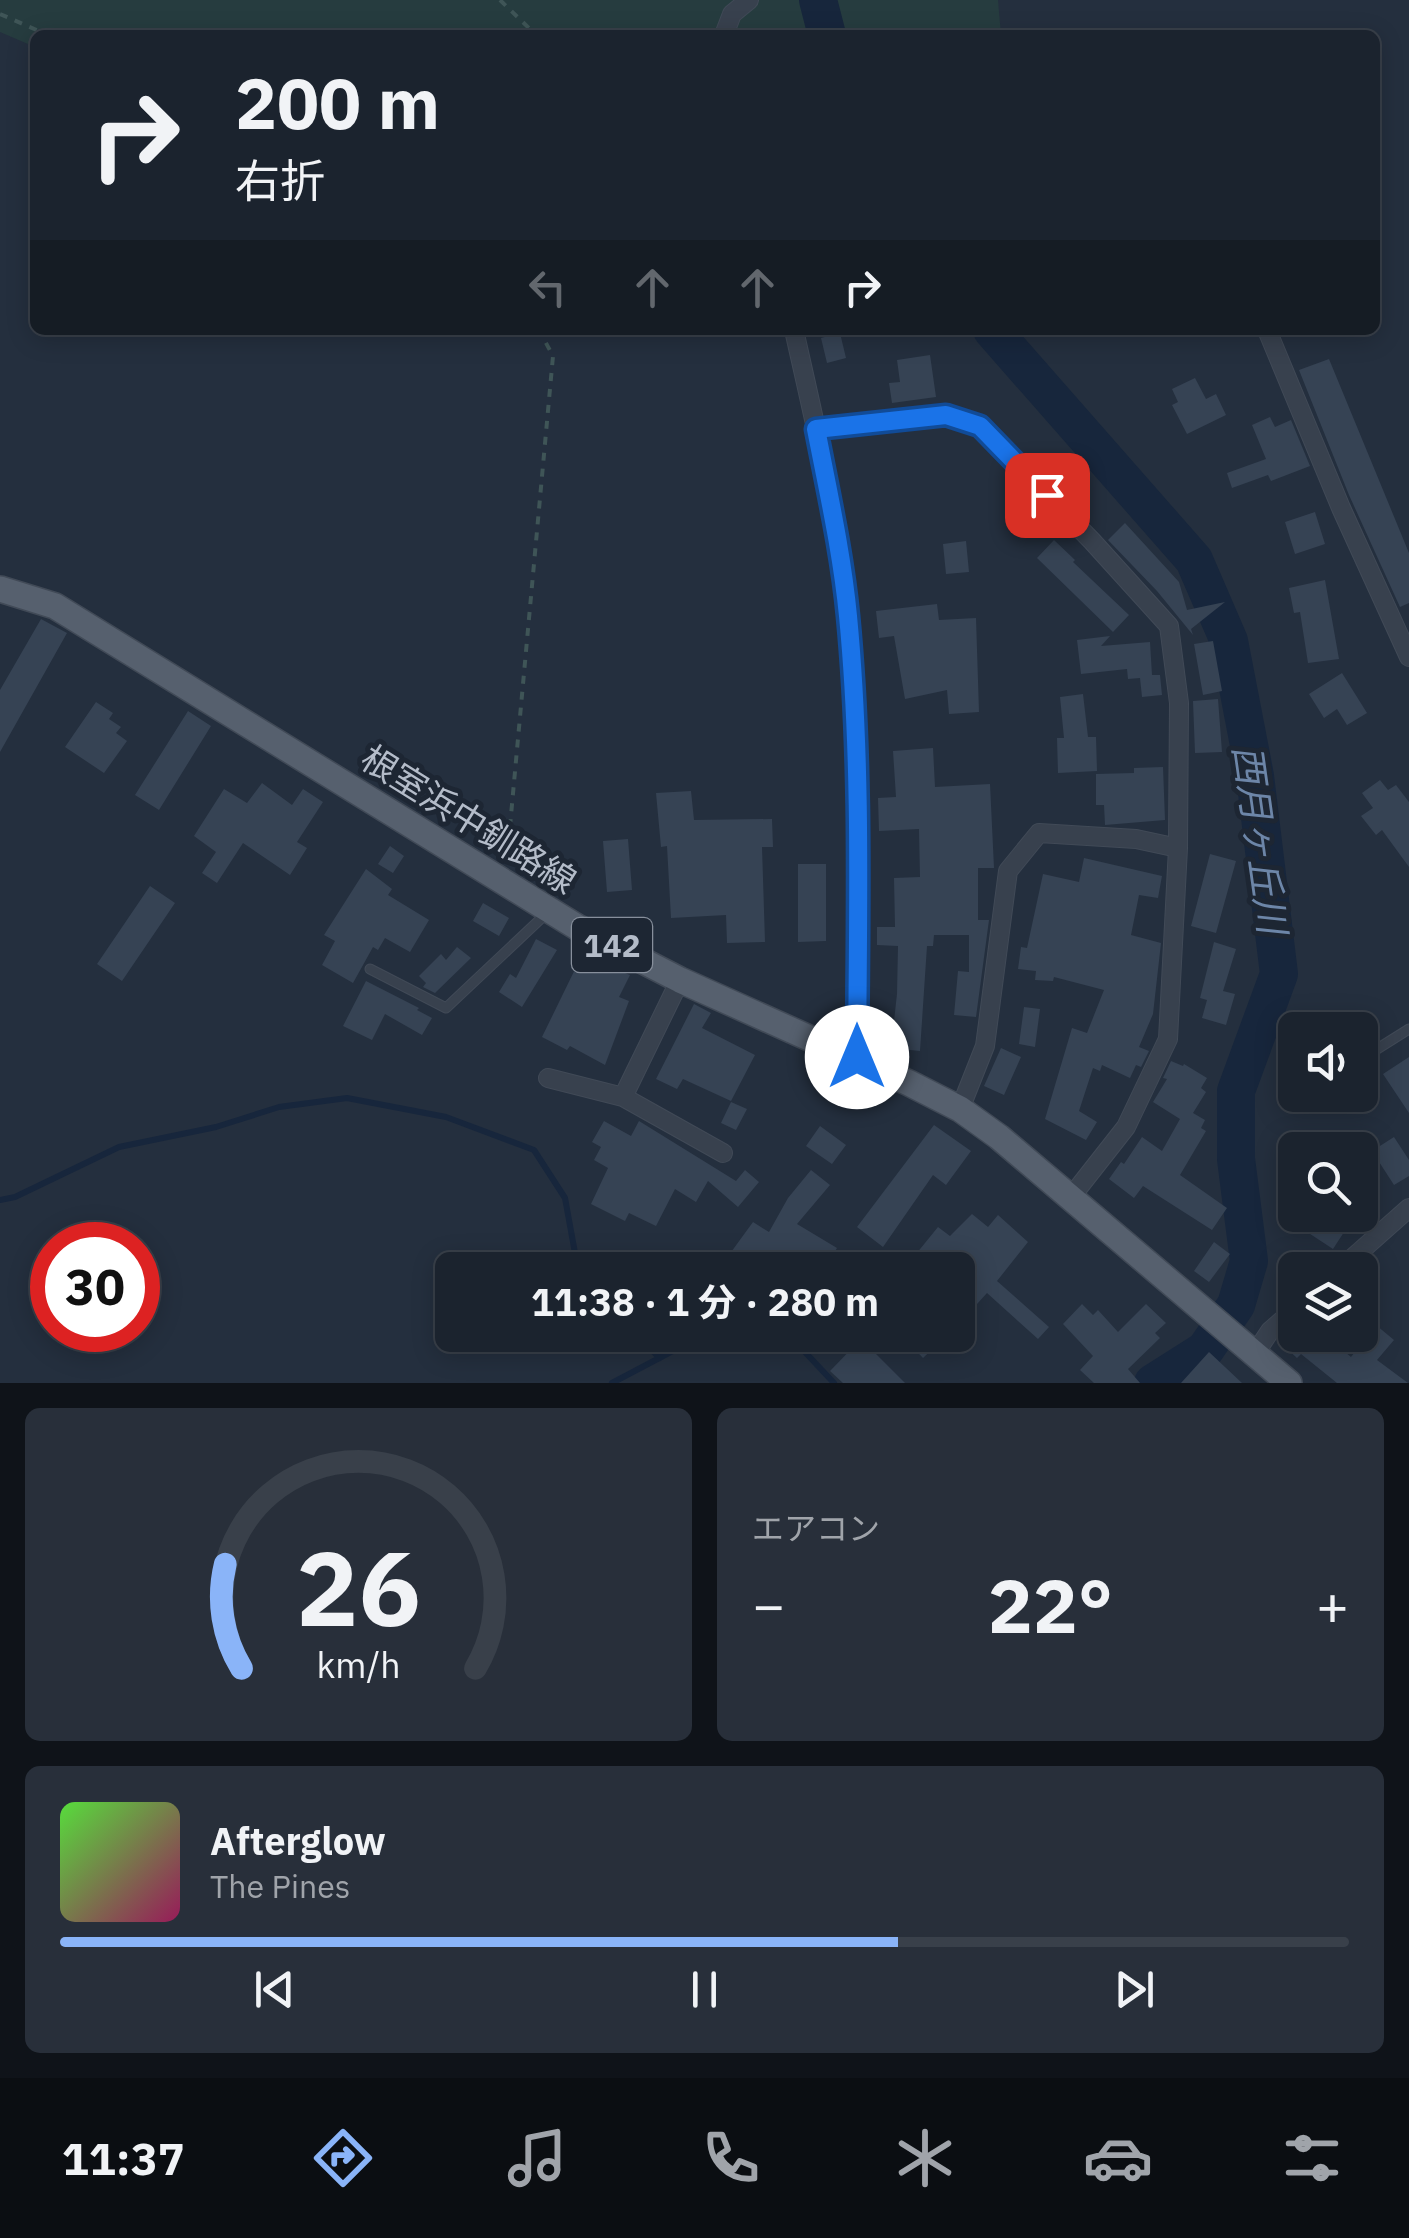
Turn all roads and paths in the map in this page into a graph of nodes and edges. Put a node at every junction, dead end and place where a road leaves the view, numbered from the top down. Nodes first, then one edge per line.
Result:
1 (500, 0) edge
2 (748, 0) edge
3 (0, 14) edge
4 (37, 30) edge
5 (531, 30) edge
6 (726, 30) edge
7 (542, 335) edge
8 (795, 335) edge
9 (1269, 335) edge
10 (816, 429) junction
11 (0, 589) edge
12 (1409, 656) edge
13 (1178, 848) junction
14 (504, 884) junction
15 (550, 911) junction
16 (370, 969) dead end
17 (680, 980) junction
18 (1409, 1028) edge
19 (1378, 1048) edge
20 (857, 1057) junction
21 (548, 1078) dead end
22 (622, 1097) junction
23 (960, 1109) junction
24 (723, 1154) dead end
25 (1071, 1197) junction
26 (1409, 1208) edge
27 (1359, 1252) edge
28 (1278, 1324) edge
29 (1244, 1346) junction
30 (1289, 1383) edge

1 - 5 path
2 - 6 street
3 - 4 path
7 - 14 path
8 - 10 street
9 - 12 street
10 - 13 street
10 - 20 street
11 - 14 main road, 根室浜中釧路線 / 142
13 - 23 street
13 - 25 street
14 - 15 main road, 根室浜中釧路線 / 142
15 - 16 lane
15 - 17 main road, 根室浜中釧路線 / 142
17 - 20 main road, 根室浜中釧路線 / 142
17 - 22 street
18 - 19 lane
20 - 23 main road, 根室浜中釧路線 / 142
21 - 22 street
22 - 24 street
23 - 25 main road, 根室浜中釧路線 / 142
25 - 29 main road, 根室浜中釧路線 / 142
26 - 27 street
28 - 29 street
29 - 30 main road, 根室浜中釧路線 / 142

